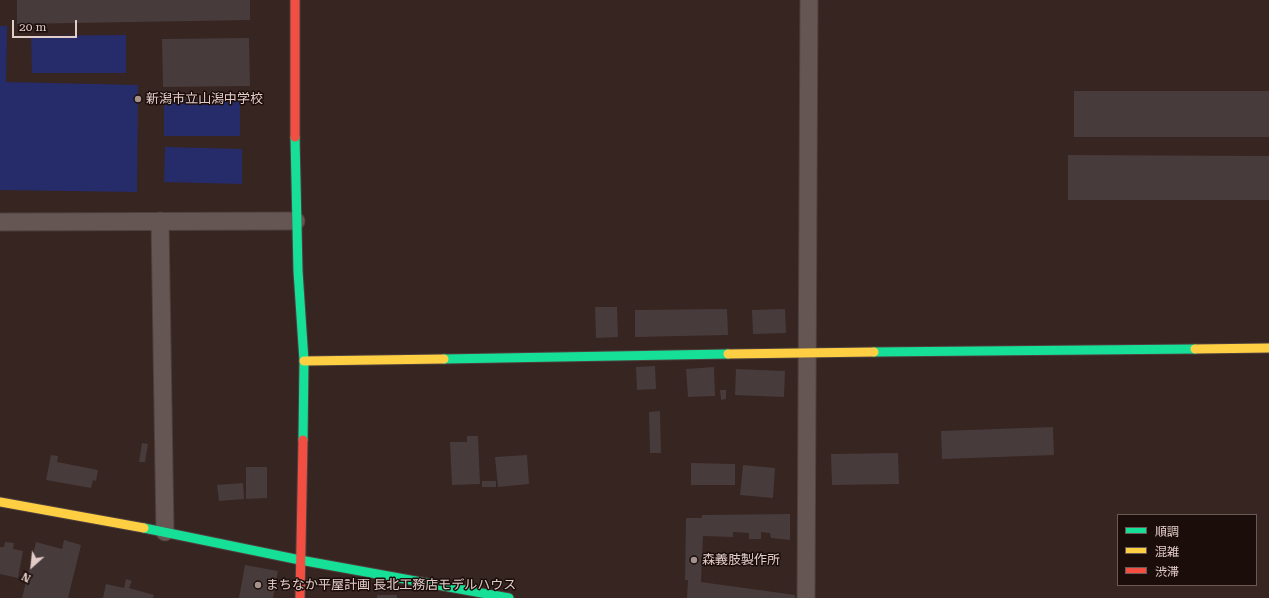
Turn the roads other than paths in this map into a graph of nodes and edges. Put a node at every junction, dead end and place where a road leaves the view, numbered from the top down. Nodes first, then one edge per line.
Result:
1 (295, 0) edge
2 (809, 0) edge
3 (160, 221) junction
4 (296, 221) junction
5 (0, 222) edge
6 (1269, 348) edge
7 (807, 353) junction
8 (304, 361) junction
9 (0, 502) edge
10 (165, 532) junction
11 (300, 560) junction
12 (300, 598) edge
13 (509, 598) edge
14 (806, 598) edge

1 - 4 street
2 - 7 street
3 - 4 street
3 - 5 street
3 - 10 street
4 - 8 street
6 - 7 street
7 - 8 street
7 - 14 street
8 - 11 street
9 - 10 street
10 - 11 street
11 - 12 street
11 - 13 street

